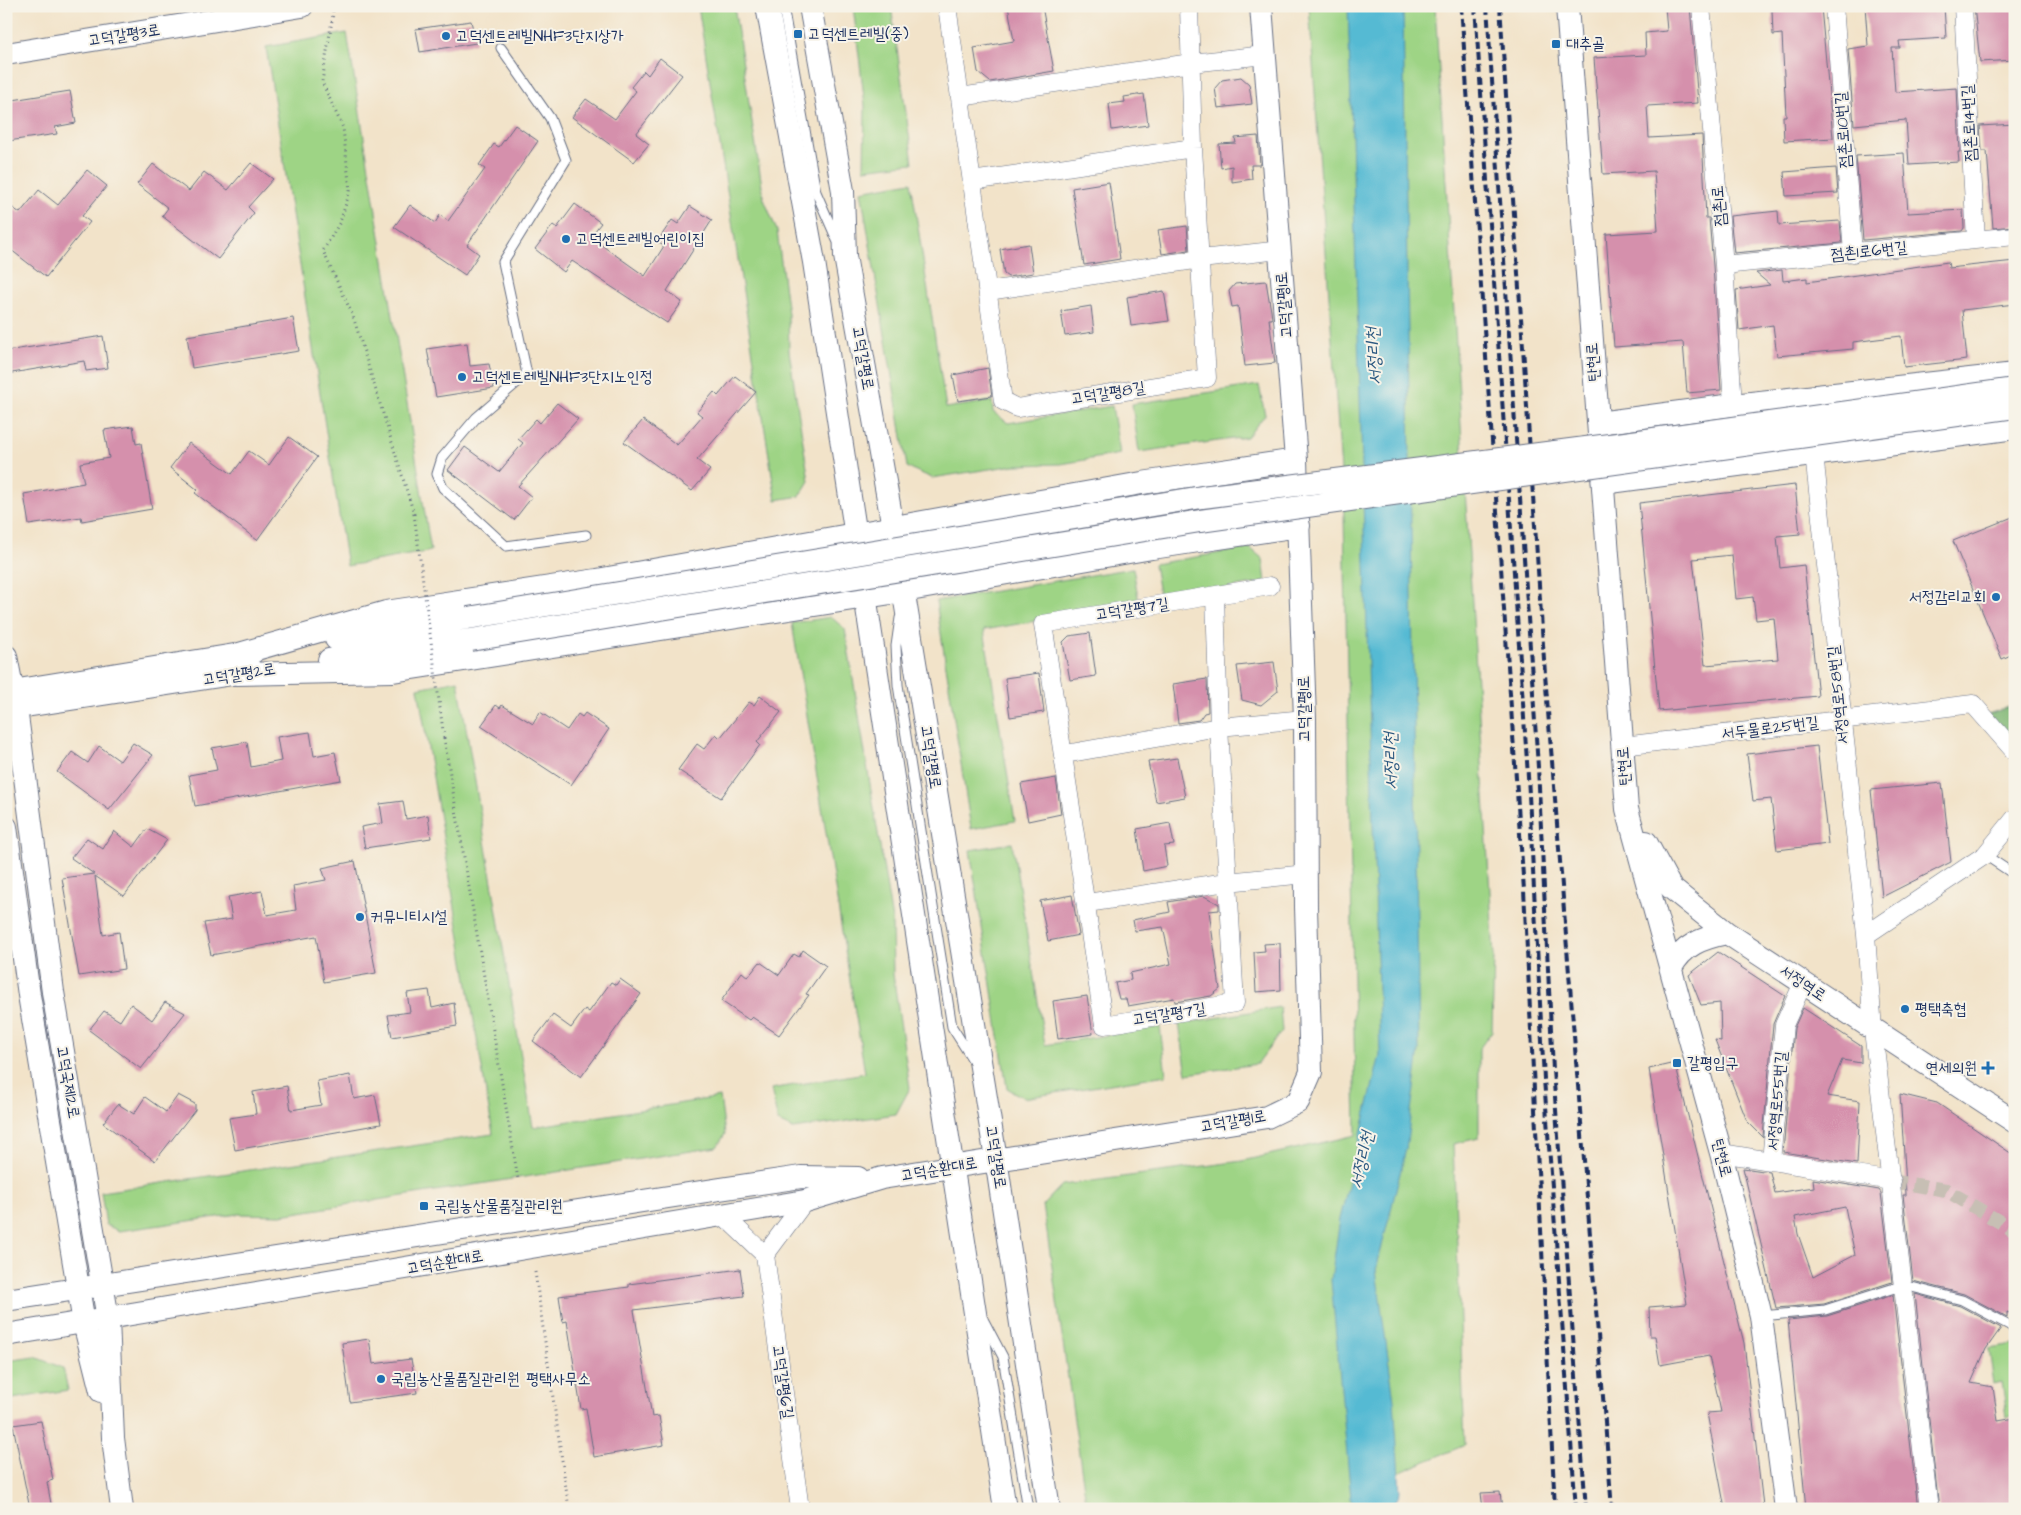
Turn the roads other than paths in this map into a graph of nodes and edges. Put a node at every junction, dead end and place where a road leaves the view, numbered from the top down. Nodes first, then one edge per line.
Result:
1 (302, 6) edge
2 (767, 6) edge
3 (783, 6) edge
4 (810, 6) edge
5 (947, 6) edge
6 (1189, 6) edge
7 (1261, 6) edge
8 (1567, 6) edge
9 (1701, 6) edge
10 (1834, 6) edge
11 (1963, 6) edge
12 (252, 10) edge
13 (501, 48) dead end
14 (6, 54) edge
15 (1265, 55) junction
16 (1191, 63) junction
17 (960, 97) junction
18 (1193, 148) junction
19 (972, 181) junction
20 (2015, 236) edge
21 (1976, 240) junction
22 (1280, 250) junction
23 (1853, 253) junction
24 (845, 256) junction
25 (1201, 259) junction
26 (1724, 265) junction
27 (988, 291) junction
28 (2015, 374) edge
29 (2015, 389) edge
30 (1733, 405) junction
31 (2015, 407) edge
32 (1598, 423) junction
33 (2015, 428) edge
34 (1814, 454) junction
35 (1296, 460) junction
36 (1142, 483) junction
37 (1603, 483) junction
38 (1299, 526) junction
39 (893, 527) junction
40 (856, 533) junction
41 (586, 535) dead end
42 (1152, 548) junction
43 (1270, 586) dead end
44 (904, 591) junction
45 (1215, 596) junction
46 (865, 597) junction
47 (6, 656) edge
48 (238, 664) junction
49 (10, 700) edge
50 (1305, 719) junction
51 (1841, 720) junction
52 (1219, 727) junction
53 (1623, 746) junction
54 (2015, 752) edge
55 (1065, 754) junction
56 (1627, 808) junction
57 (2015, 818) edge
58 (6, 827) edge
59 (1985, 855) junction
60 (1306, 874) junction
61 (2015, 875) edge
62 (1227, 882) junction
63 (1087, 903) junction
64 (1727, 933) junction
65 (1866, 935) junction
66 (1671, 968) junction
67 (1803, 983) junction
68 (41, 993) junction
69 (1873, 1030) junction
70 (2015, 1122) edge
71 (1721, 1153) junction
72 (996, 1159) junction
73 (1771, 1161) junction
74 (954, 1166) junction
75 (882, 1178) junction
76 (1892, 1182) junction
77 (805, 1201) junction
78 (723, 1215) junction
79 (765, 1254) junction
80 (103, 1284) junction
81 (1904, 1285) junction
82 (78, 1289) junction
83 (973, 1299) junction
84 (6, 1300) edge
85 (1761, 1316) junction
86 (108, 1318) junction
87 (84, 1323) junction
88 (2015, 1330) edge
89 (6, 1335) edge
90 (113, 1438) junction
91 (122, 1509) edge
92 (800, 1509) edge
93 (1004, 1509) edge
94 (1028, 1509) edge
95 (1048, 1509) edge
96 (1786, 1509) edge
97 (1928, 1509) edge

1 - 12 street, 고덕갈평3로
2 - 40 street, 고덕갈평로
3 - 24 lane
4 - 24 street, 고덕갈평로
5 - 17 street, 고덕갈평8길
6 - 16 street, 고덕갈평8길
7 - 15 street, 고덕갈평1로
8 - 32 street, 탄현로
9 - 26 street, 점촌1로
10 - 23 street, 점촌로10번길
11 - 21 street, 점촌로14번길
12 - 14 street, 고덕갈평3로
13 - 41 lane
15 - 16 street
15 - 22 street, 고덕갈평1로
16 - 17 street
16 - 18 street, 고덕갈평8길
17 - 19 street, 고덕갈평8길
18 - 19 street
18 - 25 street, 고덕갈평8길
19 - 27 street, 고덕갈평8길
20 - 21 street, 점촌1로6번길
21 - 23 street, 점촌1로6번길
22 - 25 street
22 - 35 street, 고덕갈평1로
23 - 26 street, 점촌1로6번길
24 - 39 street, 고덕갈평로
25 - 27 street
25 - 27 street, 고덕갈평8길
26 - 30 street, 점촌1로
28 - 30 street
29 - 48 street, 고덕갈평2로, bridge
30 - 32 street
31 - 48 street, 고덕갈평2로, bridge
32 - 37 street, 탄현로
33 - 34 street
34 - 37 street
34 - 51 street, 서정역로58번길
35 - 36 street
35 - 38 street, 고덕갈평1로
36 - 39 street
36 - 42 street
37 - 53 street, 탄현로
38 - 42 street
38 - 50 street, 고덕갈평1로
39 - 40 street
39 - 44 street, 고덕갈평로
40 - 46 street, 고덕갈평로
40 - 48 street
42 - 44 street
43 - 45 street
44 - 46 street
44 - 72 street, 고덕갈평로
45 - 52 street, 고덕갈평7길
45 - 55 street, 고덕갈평7길
46 - 48 street
46 - 74 street, 고덕갈평로
47 - 49 street, 고덕국제2로
48 - 49 street, 고덕갈평2로
49 - 68 street, 고덕국제2로
50 - 52 street
50 - 60 street, 고덕갈평1로
51 - 53 street, 서두물로25번길
51 - 54 street, 서두물로25번길
51 - 65 street, 서정역로58번길
52 - 55 street
52 - 62 street, 고덕갈평7길
53 - 56 street, 탄현로
55 - 63 street, 고덕갈평7길
56 - 64 street, 서정역로
56 - 66 street, 탄현로
57 - 59 street
58 - 68 street, 고덕국제2로
59 - 61 lane
59 - 65 street
60 - 62 street
60 - 72 street, 고덕갈평1로
62 - 63 street
62 - 63 street, 고덕갈평7길
64 - 66 street
64 - 67 street, 서정역로
65 - 69 street, 서정역로58번길
66 - 71 street, 탄현로
67 - 69 street, 서정역로
67 - 73 street, 서정역로55번길
68 - 80 street, 고덕국제2로
68 - 82 street, 고덕국제2로
69 - 70 street, 서정역로
69 - 76 street, 서정역로58번길
71 - 73 street
71 - 85 street, 탄현로
72 - 74 street, 고덕순환대로
72 - 95 street, 고덕갈평로
73 - 76 street, 서정역로55번길
74 - 75 street, 고덕순환대로
74 - 83 street, 고덕갈평로
75 - 77 street, 고덕순환대로
75 - 80 street, 고덕순환대로
76 - 81 street, 서정역로58번길
77 - 78 street, 고덕순환대로
77 - 79 street
78 - 79 street
78 - 86 street, 고덕순환대로
79 - 92 street, 고덕갈평6길
80 - 82 street, 고덕순환대로
80 - 86 street, 고덕국제2로
81 - 85 lane
81 - 88 lane
81 - 97 street, 서정역로58번길
82 - 84 street, 고덕순환대로
82 - 87 street, 고덕국제2로
83 - 93 street, 고덕갈평로
83 - 94 lane
85 - 96 street, 탄현로
86 - 87 street, 고덕순환대로
86 - 90 street, 고덕국제2로
87 - 89 street, 고덕순환대로
87 - 90 street, 고덕국제2로
90 - 91 street, 고덕국제2로

